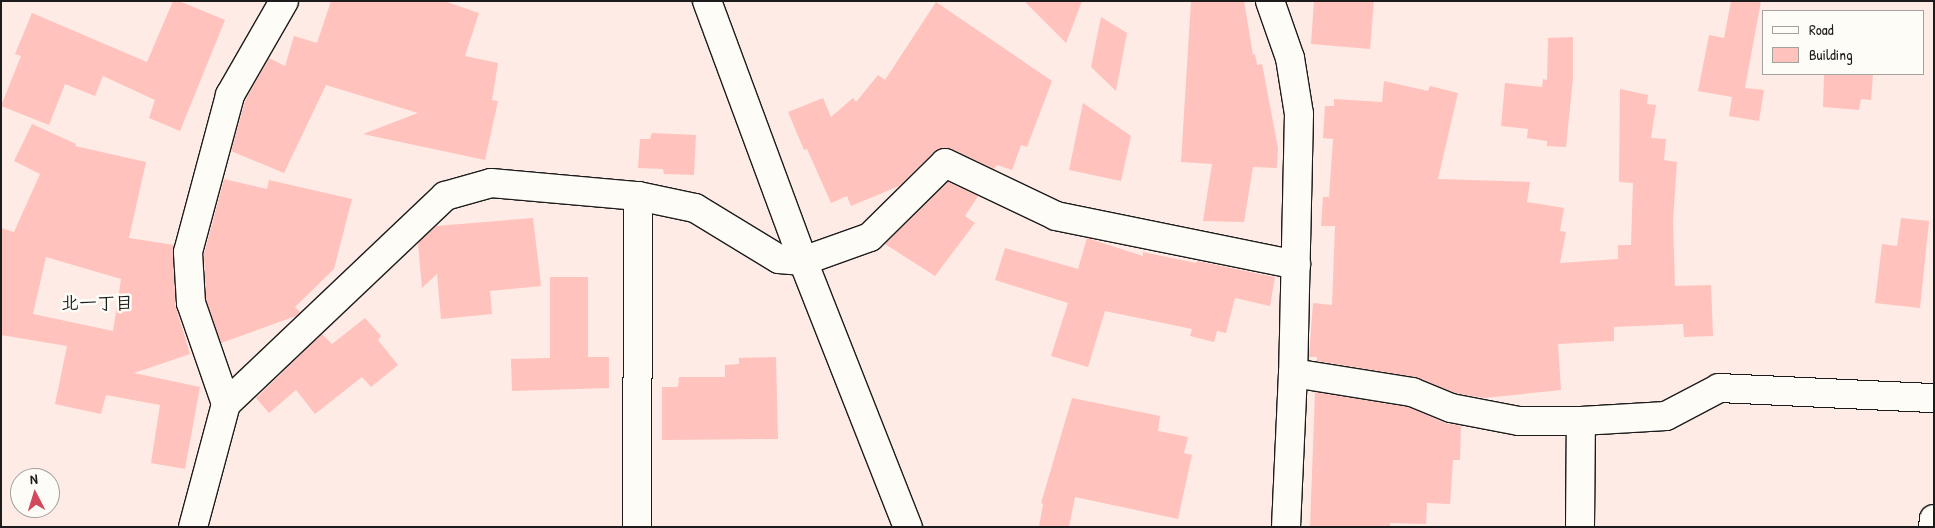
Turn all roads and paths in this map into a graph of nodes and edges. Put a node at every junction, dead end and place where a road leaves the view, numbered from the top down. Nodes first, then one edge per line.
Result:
1 (284, 1) edge
2 (707, 1) edge
3 (1270, 1) edge
4 (638, 196) junction
5 (803, 261) junction
6 (1296, 266) junction
7 (1293, 373) junction
8 (1934, 398) edge
9 (226, 404) junction
10 (1581, 421) junction
11 (1934, 519) edge
12 (193, 527) edge
13 (637, 527) edge
14 (908, 527) edge
15 (1286, 527) edge
16 (1580, 527) edge
17 (1933, 527) edge

1 - 9 street
2 - 5 street
3 - 6 street
4 - 5 street
4 - 9 street
4 - 13 street
5 - 6 street
5 - 14 street
6 - 7 street
7 - 10 street
7 - 15 street
8 - 10 street
9 - 12 street
10 - 16 street
11 - 17 street

